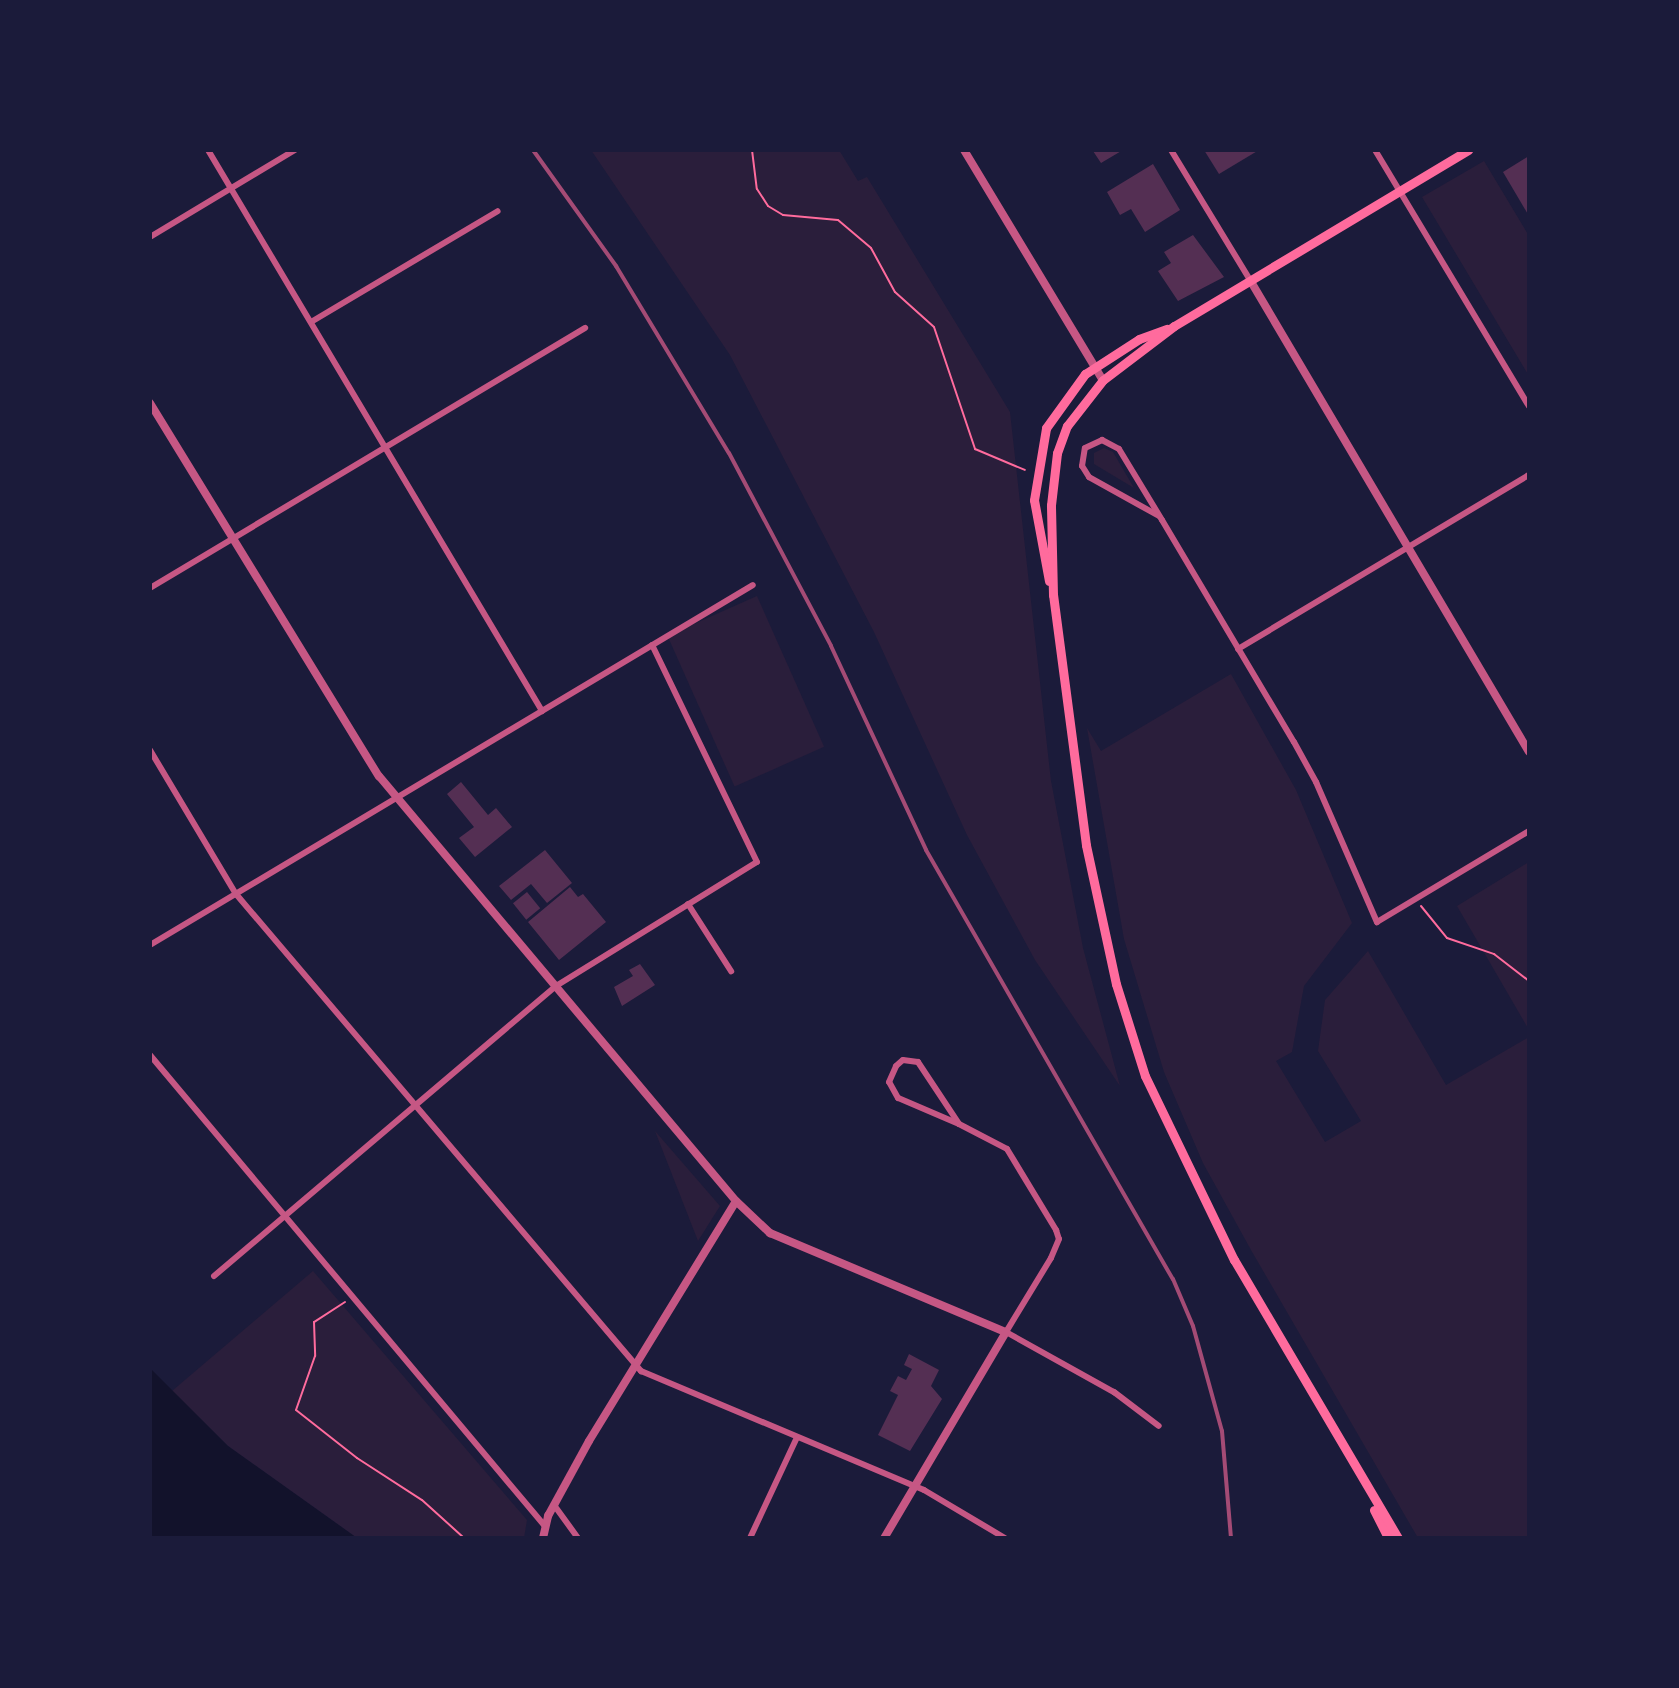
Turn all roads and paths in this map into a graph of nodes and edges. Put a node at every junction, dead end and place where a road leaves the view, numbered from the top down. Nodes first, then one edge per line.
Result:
1 (208, 150) edge
2 (295, 150) edge
3 (752, 150) edge
4 (964, 150) edge
5 (1171, 150) edge
6 (1375, 150) edge
7 (1468, 150) edge
8 (231, 188) junction
9 (1401, 192) junction
10 (498, 211) dead end
11 (150, 237) edge
12 (1250, 280) junction
13 (311, 322) junction
14 (1174, 326) junction
15 (585, 328) dead end
16 (1095, 366) junction
17 (1103, 380) junction
18 (150, 403) edge
19 (1529, 406) edge
20 (385, 448) junction
21 (1025, 470) dead end
22 (1529, 475) edge
23 (1159, 516) junction
24 (232, 539) junction
25 (1407, 548) junction
26 (753, 585) dead end
27 (150, 588) edge
28 (1053, 595) junction
29 (652, 645) junction
30 (1238, 649) junction
31 (542, 711) junction
32 (150, 750) edge
33 (1529, 752) edge
34 (396, 797) junction
35 (1529, 831) edge
36 (236, 894) junction
37 (1416, 899) junction
38 (688, 904) junction
39 (150, 945) edge
40 (731, 971) dead end
41 (1529, 981) edge
42 (556, 986) junction
43 (150, 1055) edge
44 (416, 1102) junction
45 (959, 1124) junction
46 (736, 1201) junction
47 (283, 1213) junction
48 (214, 1276) dead end
49 (353, 1296) junction
50 (1006, 1332) junction
51 (634, 1365) junction
52 (1159, 1426) dead end
53 (797, 1437) junction
54 (1356, 1471) junction
55 (914, 1486) junction
56 (554, 1505) junction
57 (544, 1525) junction
58 (464, 1538) edge
59 (543, 1538) edge
60 (578, 1538) edge
61 (750, 1538) edge
62 (884, 1538) edge
63 (1005, 1538) edge
64 (1388, 1538) edge
65 (1398, 1538) edge

1 - 8 street
2 - 8 street
3 - 21 path
4 - 16 street
5 - 12 street
6 - 9 street
7 - 9 main road
8 - 11 street
8 - 13 street
9 - 12 main road
9 - 19 street
10 - 13 street
12 - 14 main road
12 - 25 street
13 - 20 street
14 - 16 main road
14 - 17 main road
15 - 20 street
16 - 17 street
16 - 28 main road
17 - 28 main road
18 - 24 street
20 - 24 street
20 - 31 street
22 - 25 street
23 - 23 street
23 - 30 street
24 - 27 street
24 - 34 street
25 - 30 street
25 - 33 street
26 - 29 street
28 - 54 main road
29 - 31 street
29 - 38 street
30 - 37 street
31 - 34 street
32 - 36 street
34 - 36 street
34 - 42 street
35 - 37 street
36 - 39 street
36 - 44 street
37 - 41 path
38 - 40 street
38 - 42 street
42 - 44 street
42 - 46 street
43 - 47 street
44 - 47 street
44 - 51 street
45 - 45 street
45 - 50 street
46 - 50 street
46 - 51 street
47 - 48 street
47 - 49 street
49 - 57 street
49 - 58 path
50 - 52 street
50 - 55 street
51 - 53 street
51 - 56 street
53 - 55 street
53 - 61 street
54 - 64 main road
54 - 65 main road
55 - 62 street
55 - 63 street
56 - 57 street
56 - 60 street
57 - 59 street

